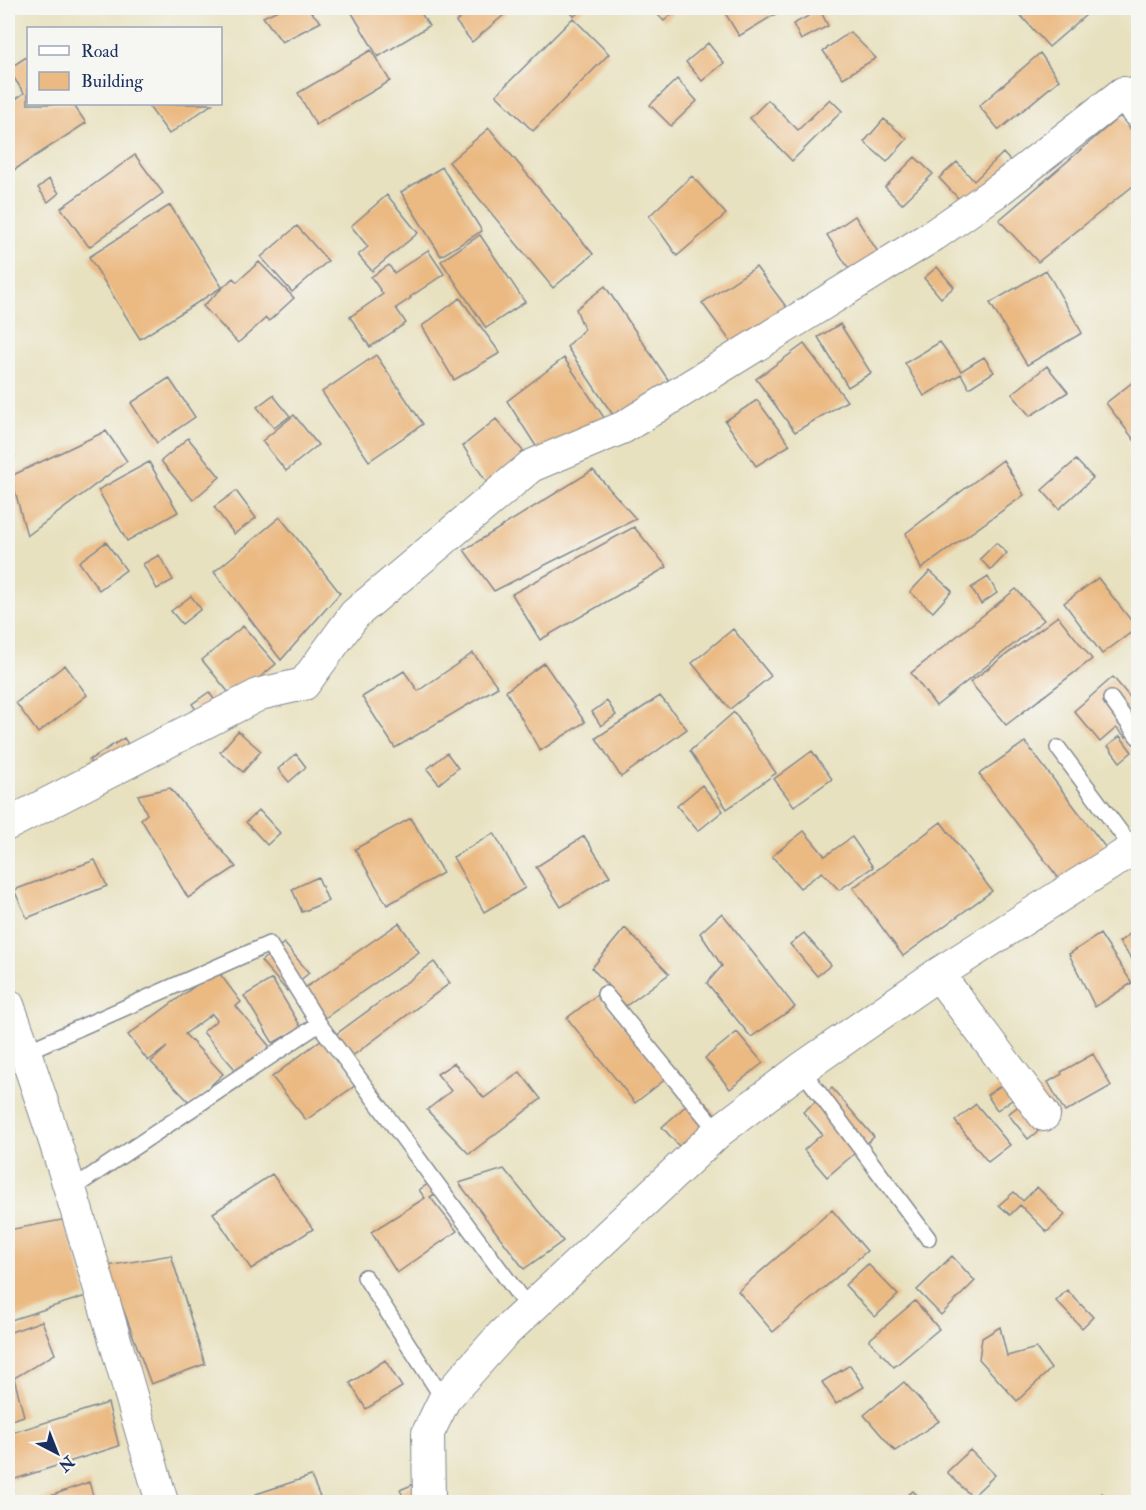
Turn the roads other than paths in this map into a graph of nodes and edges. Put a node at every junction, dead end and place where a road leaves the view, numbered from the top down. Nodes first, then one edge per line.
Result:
1 (1138, 111) edge
2 (1112, 699) dead end
3 (1138, 737) edge
4 (1058, 748) dead end
5 (8, 824) edge
6 (1136, 847) edge
7 (938, 974) junction
8 (605, 994) dead end
9 (8, 1005) edge
10 (319, 1024) junction
11 (16, 1056) edge
12 (801, 1070) junction
13 (1044, 1115) dead end
14 (717, 1132) junction
15 (70, 1190) junction
16 (928, 1238) dead end
17 (365, 1277) dead end
18 (529, 1309) junction
19 (444, 1400) junction
20 (162, 1503) edge
21 (429, 1503) edge

1 - 5 street
2 - 3 lane
4 - 6 lane
6 - 7 street
7 - 12 street
7 - 13 street
8 - 14 lane
9 - 11 street
10 - 11 lane
10 - 15 lane
10 - 18 lane
11 - 15 street
12 - 14 street
12 - 16 lane
14 - 18 street
15 - 20 street
17 - 19 lane
18 - 19 street
19 - 21 street

